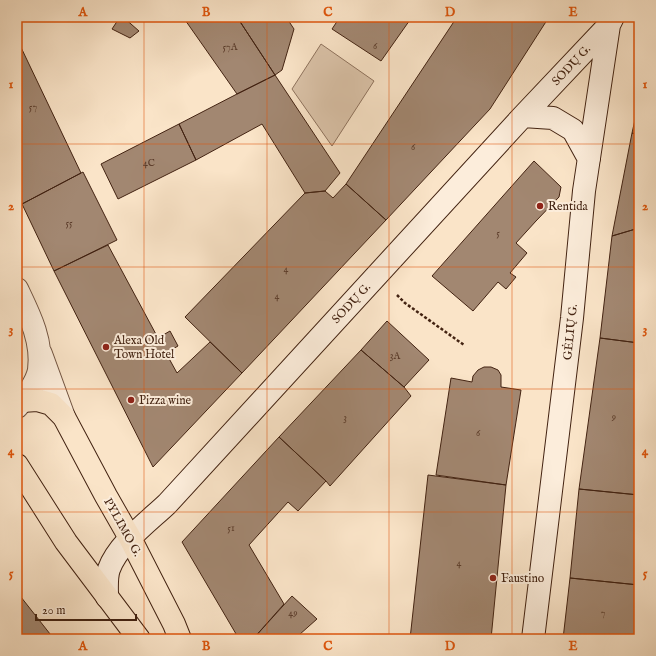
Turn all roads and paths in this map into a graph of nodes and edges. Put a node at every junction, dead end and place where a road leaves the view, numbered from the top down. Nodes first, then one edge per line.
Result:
1 (611, 21) edge
2 (523, 116) junction
3 (589, 159) junction
4 (376, 276) junction
5 (17, 289) edge
6 (464, 345) dead end
7 (40, 349) junction
8 (19, 404) edge
9 (64, 417) junction
10 (17, 465) edge
11 (130, 538) junction
12 (107, 597) junction
13 (139, 639) edge
14 (180, 639) edge
15 (533, 639) edge

1 - 2 main road, SODŲ G.
1 - 3 main road, GĖLIŲ G.
2 - 3 main road
2 - 4 main road, SODŲ G.
3 - 15 main road, GĖLIŲ G.
4 - 6 path
4 - 11 main road, SODŲ G.
5 - 7 main road, PYLIMO G.
7 - 8 main road, PYLIMO G.
7 - 9 main road, PYLIMO G.
8 - 9 main road, PYLIMO G.
9 - 11 main road, PYLIMO G.
10 - 12 main road
11 - 12 main road, SODŲ G.
11 - 14 main road, PYLIMO G.
12 - 13 main road

